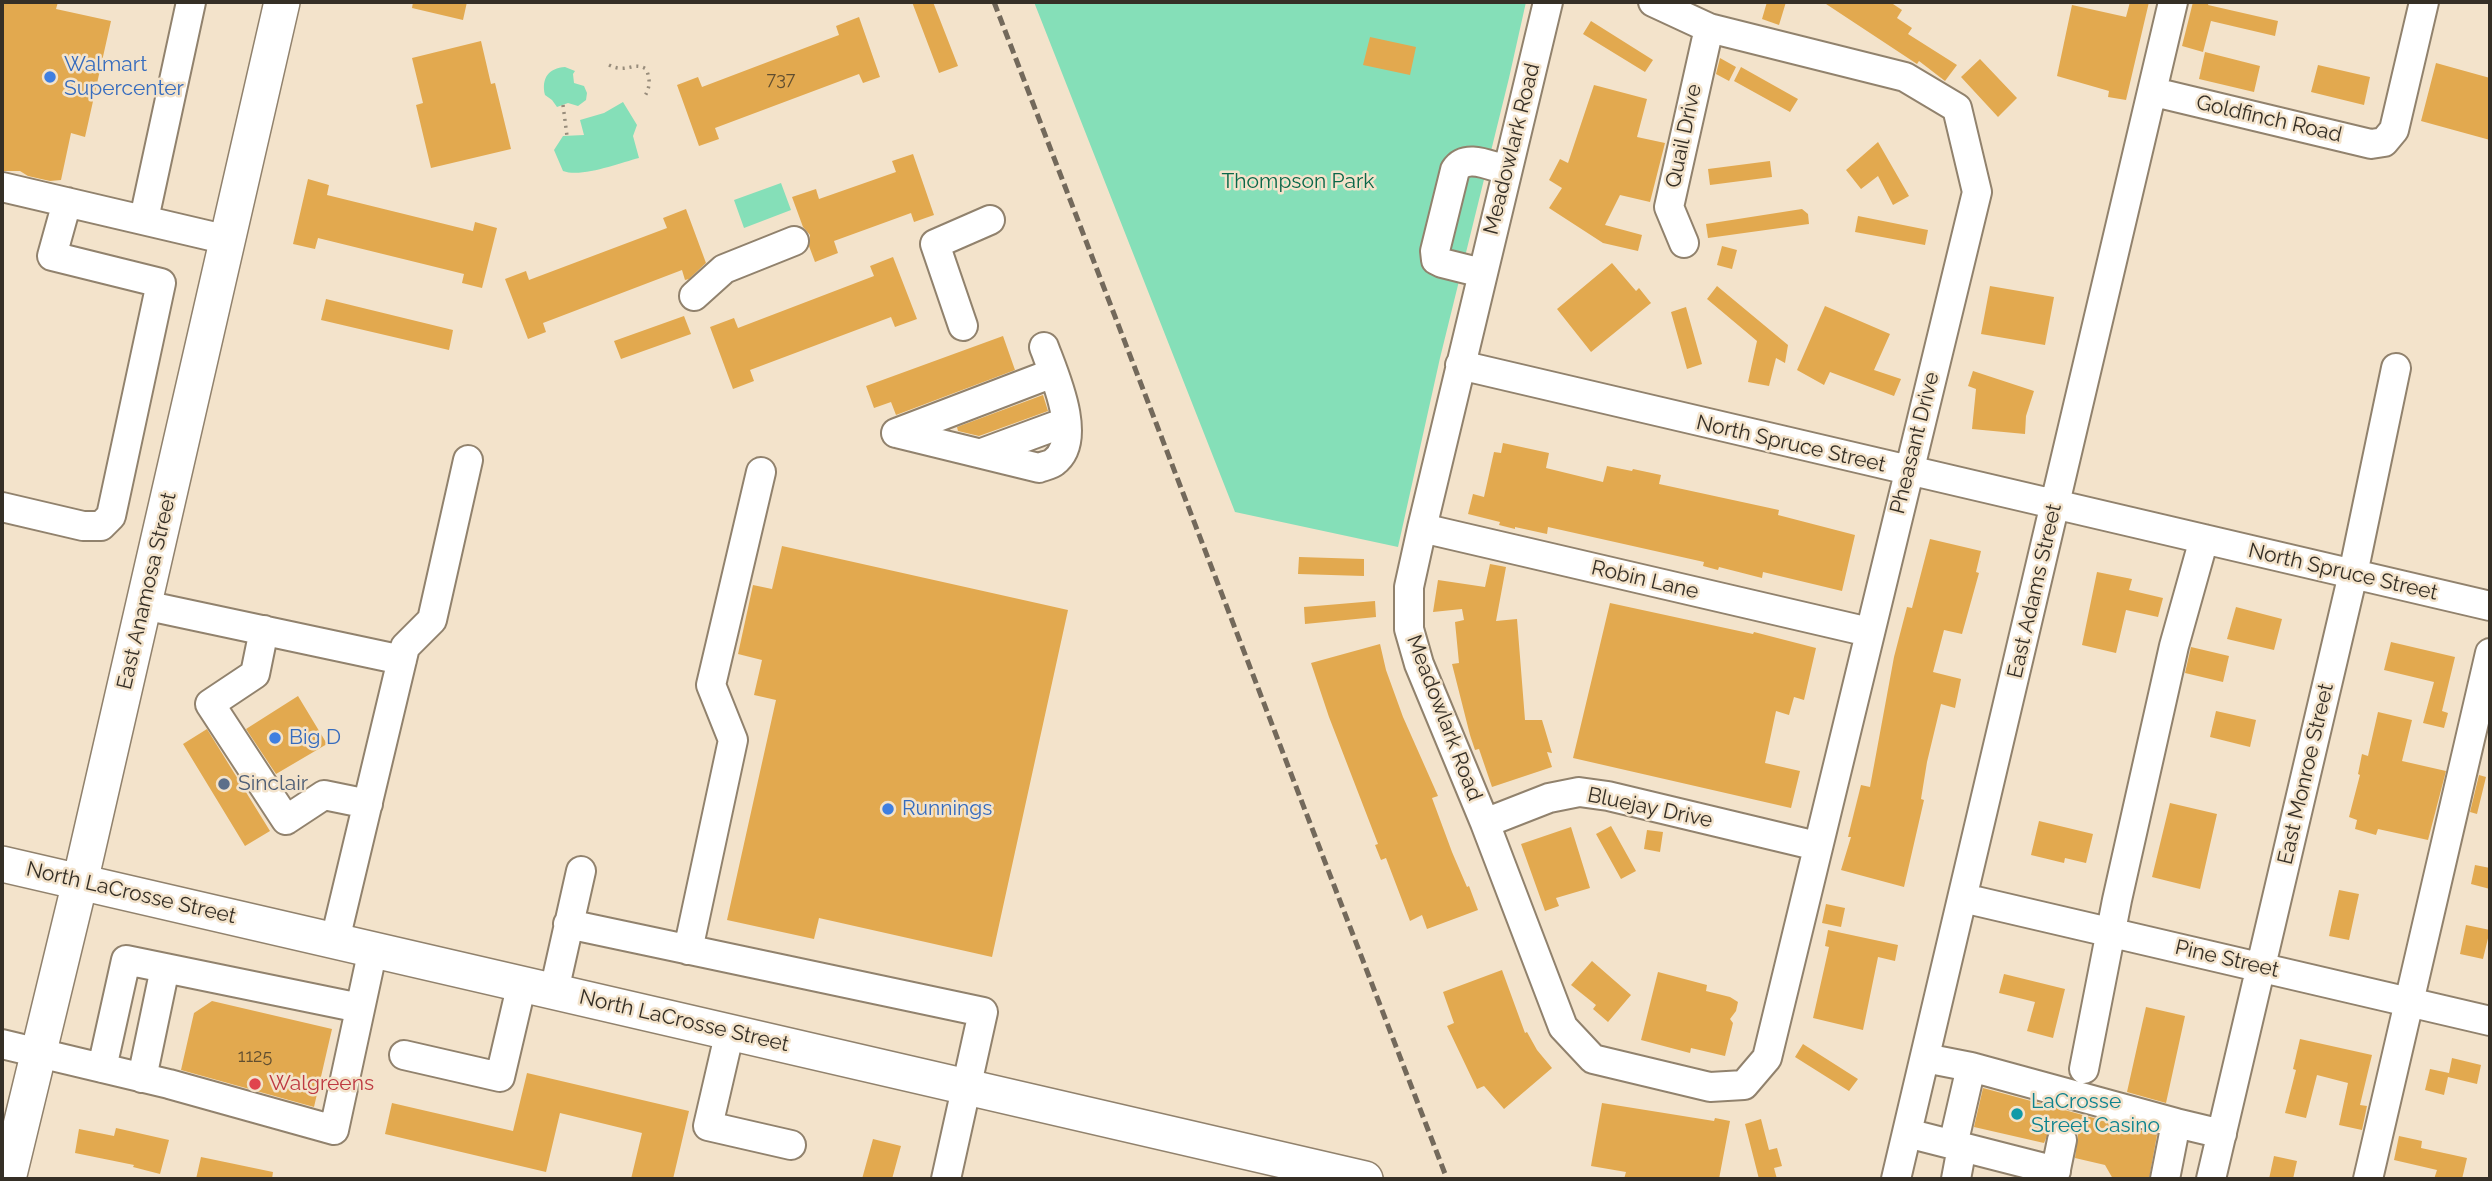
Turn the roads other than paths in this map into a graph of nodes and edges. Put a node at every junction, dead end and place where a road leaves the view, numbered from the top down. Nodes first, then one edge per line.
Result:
1 (191, 2) edge
2 (282, 2) edge
3 (1548, 2) edge
4 (1653, 2) edge
5 (2174, 2) edge
6 (2424, 2) edge
7 (1709, 28) junction
8 (2154, 92) junction
9 (1507, 170) junction
10 (2, 187) edge
11 (67, 202) junction
12 (144, 219) junction
13 (990, 220) dead end
14 (228, 240) junction
15 (794, 241) dead end
16 (1684, 243) dead end
17 (1482, 273) junction
18 (694, 296) dead end
19 (963, 326) dead end
20 (1460, 365) junction
21 (2396, 368) dead end
22 (982, 453) joint
23 (468, 460) dead end
24 (761, 472) dead end
25 (1908, 472) junction
26 (2055, 504) junction
27 (2, 507) edge
28 (1422, 528) junction
29 (2204, 539) junction
30 (2353, 574) junction
31 (144, 604) junction
32 (2490, 606) edge
33 (264, 630) junction
34 (1869, 632) junction
35 (2490, 653) edge
36 (402, 660) junction
37 (368, 804) junction
38 (1485, 823) junction
39 (1817, 846) junction
40 (2, 864) edge
41 (581, 870) dead end
42 (80, 882) junction
43 (1963, 898) junction
44 (568, 924) junction
45 (2111, 932) junction
46 (335, 940) junction
47 (373, 949) junction
48 (688, 950) junction
49 (2261, 967) junction
50 (165, 968) junction
51 (538, 987) junction
52 (2409, 1002) junction
53 (360, 1008) junction
54 (2490, 1021) edge
55 (730, 1031) junction
56 (2, 1044) edge
57 (39, 1053) junction
58 (404, 1055) dead end
59 (1925, 1058) junction
60 (1971, 1067) junction
61 (102, 1068) junction
62 (2084, 1069) dead end
63 (142, 1078) junction
64 (1744, 1085) joint
65 (968, 1086) junction
66 (2176, 1122) junction
67 (1907, 1133) junction
68 (2222, 1133) junction
69 (2062, 1140) dead end
70 (791, 1145) dead end
71 (1958, 1146) junction
72 (1272, 1169) edge
73 (2055, 1175) edge
74 (8, 1179) edge
75 (946, 1179) edge
76 (1365, 1179) edge
77 (1896, 1179) edge
78 (1956, 1179) edge
79 (2165, 1179) edge
80 (2211, 1179) edge
81 (2368, 1179) edge

1 - 12 street
2 - 14 main road, East Anamosa Street
3 - 9 street, Meadowlark Road
4 - 7 street, Pheasant Drive
5 - 8 street, East Adams Street
6 - 8 street, Goldfinch Road
7 - 16 street, Quail Drive
7 - 25 street, Pheasant Drive
8 - 26 street, East Adams Street
9 - 17 street, Meadowlark Road
9 - 17 street
10 - 11 street
11 - 12 street
11 - 27 street
12 - 14 street
13 - 19 street
14 - 31 main road, East Anamosa Street
15 - 18 street
17 - 20 street, Meadowlark Road
20 - 25 street, North Spruce Street
20 - 28 street, Meadowlark Road
21 - 30 street, East Monroe Street
22 - 22 street
23 - 36 street
24 - 48 street
25 - 26 street, North Spruce Street
25 - 34 street, Pheasant Drive
26 - 29 street, North Spruce Street
26 - 43 street, East Adams Street
28 - 34 street, Robin Lane
28 - 38 street, Meadowlark Road
29 - 30 street, North Spruce Street
29 - 45 street
30 - 32 street, North Spruce Street
30 - 49 street, East Monroe Street
31 - 33 street
31 - 42 main road, East Anamosa Street
33 - 36 street
33 - 37 street
34 - 39 street, Pheasant Drive
35 - 52 street
36 - 37 street
37 - 46 street
38 - 39 street, Bluejay Drive
38 - 64 street, Meadowlark Road
39 - 64 street, Pheasant Drive
40 - 42 main road, North LaCrosse Street
41 - 44 street
42 - 46 main road, North LaCrosse Street
42 - 57 main road, East Anamosa Street
43 - 45 street, Pine Street
43 - 59 street, East Adams Street
44 - 48 street
44 - 51 street
45 - 49 street, Pine Street
45 - 62 street
46 - 47 main road, North LaCrosse Street
47 - 51 main road, North LaCrosse Street
47 - 53 street
48 - 65 street
49 - 52 street, Pine Street
49 - 68 street, East Monroe Street
50 - 53 street
50 - 61 street
50 - 63 street
51 - 55 main road, North LaCrosse Street
51 - 58 street
52 - 54 street, Pine Street
52 - 81 street
53 - 63 street
55 - 65 main road, North LaCrosse Street
55 - 70 street
56 - 57 street
57 - 61 street
57 - 74 main road, East Anamosa Street
59 - 60 street
59 - 67 street, East Adams Street
60 - 66 street
60 - 71 street
61 - 63 street
65 - 72 main road, North LaCrosse Street
65 - 75 street
66 - 68 street
66 - 79 street
67 - 71 street
67 - 77 street, East Adams Street
68 - 80 street, East Monroe Street
69 - 73 street
71 - 73 street
71 - 78 street
72 - 76 main road, North LaCrosse Street

